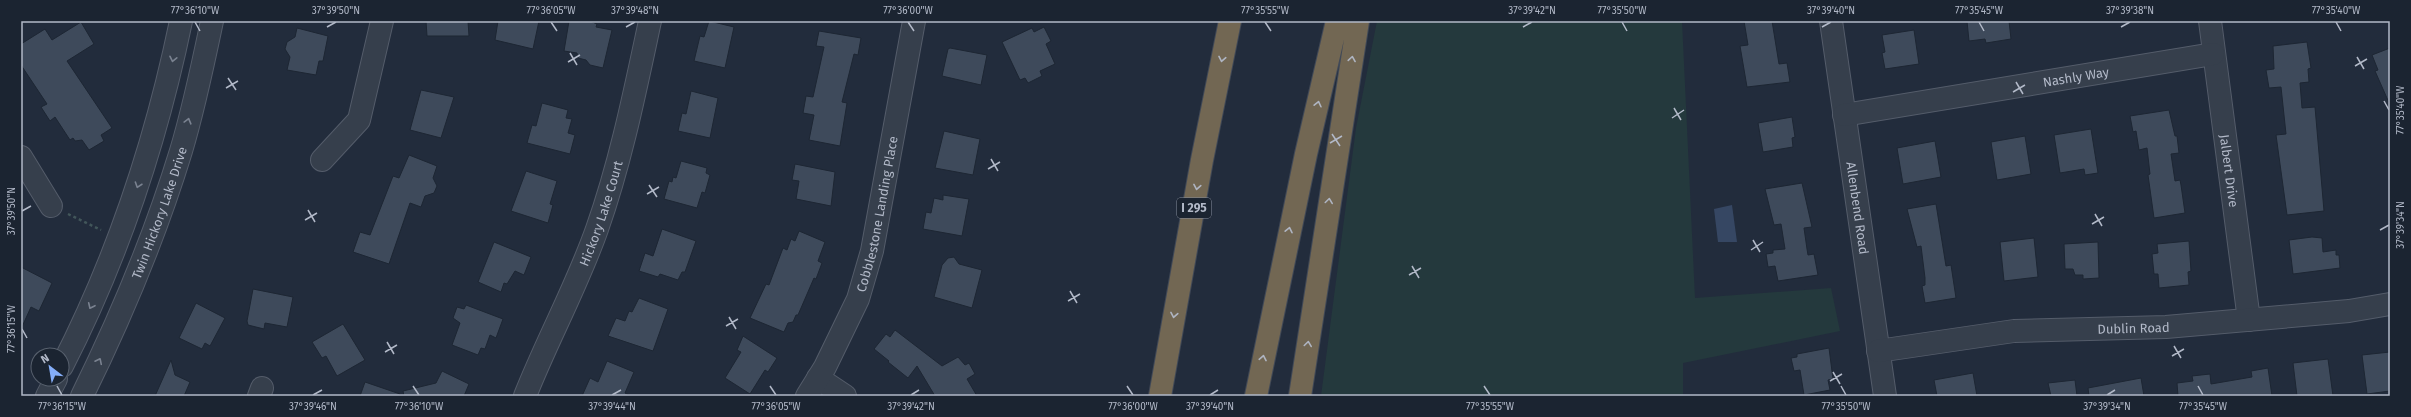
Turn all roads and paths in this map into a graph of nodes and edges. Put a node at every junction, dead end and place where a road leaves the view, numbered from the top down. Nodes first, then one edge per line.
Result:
1 (181, 21) edge
2 (212, 21) edge
3 (382, 21) edge
4 (650, 21) edge
5 (914, 21) edge
6 (1230, 21) edge
7 (1337, 21) edge
8 (1358, 21) edge
9 (1831, 21) edge
10 (2210, 21) edge
11 (2213, 54) junction
12 (1844, 115) junction
13 (21, 157) edge
14 (322, 160) dead end
15 (51, 206) joint
16 (105, 232) dead end
17 (2390, 304) edge
18 (2249, 320) junction
19 (70, 350) edge
20 (1878, 351) junction
21 (52, 387) edge
22 (813, 387) edge
23 (47, 396) edge
24 (82, 396) edge
25 (525, 396) edge
26 (845, 396) edge
27 (1160, 396) edge
28 (1256, 396) edge
29 (1300, 396) edge
30 (1885, 396) edge

1 -> 19 street
24 -> 2 street, Twin Hickory Lake Drive
3 - 14 street
4 - 25 street, Hickory Lake Court
5 - 22 street, Cobblestone Landing Place
6 -> 27 highway, I 295
28 -> 7 highway
29 -> 8 highway
9 - 12 street, Allenbend Road
10 - 11 street, Jalbert Drive
11 - 12 street, Nashly Way
11 - 18 street, Jalbert Drive
12 - 20 street, Allenbend Road
13 - 15 street
15 - 16 path
17 - 18 street, Dublin Road
18 - 20 street, Dublin Road
20 - 30 street, Allenbend Road
21 - 23 street
22 - 26 street

